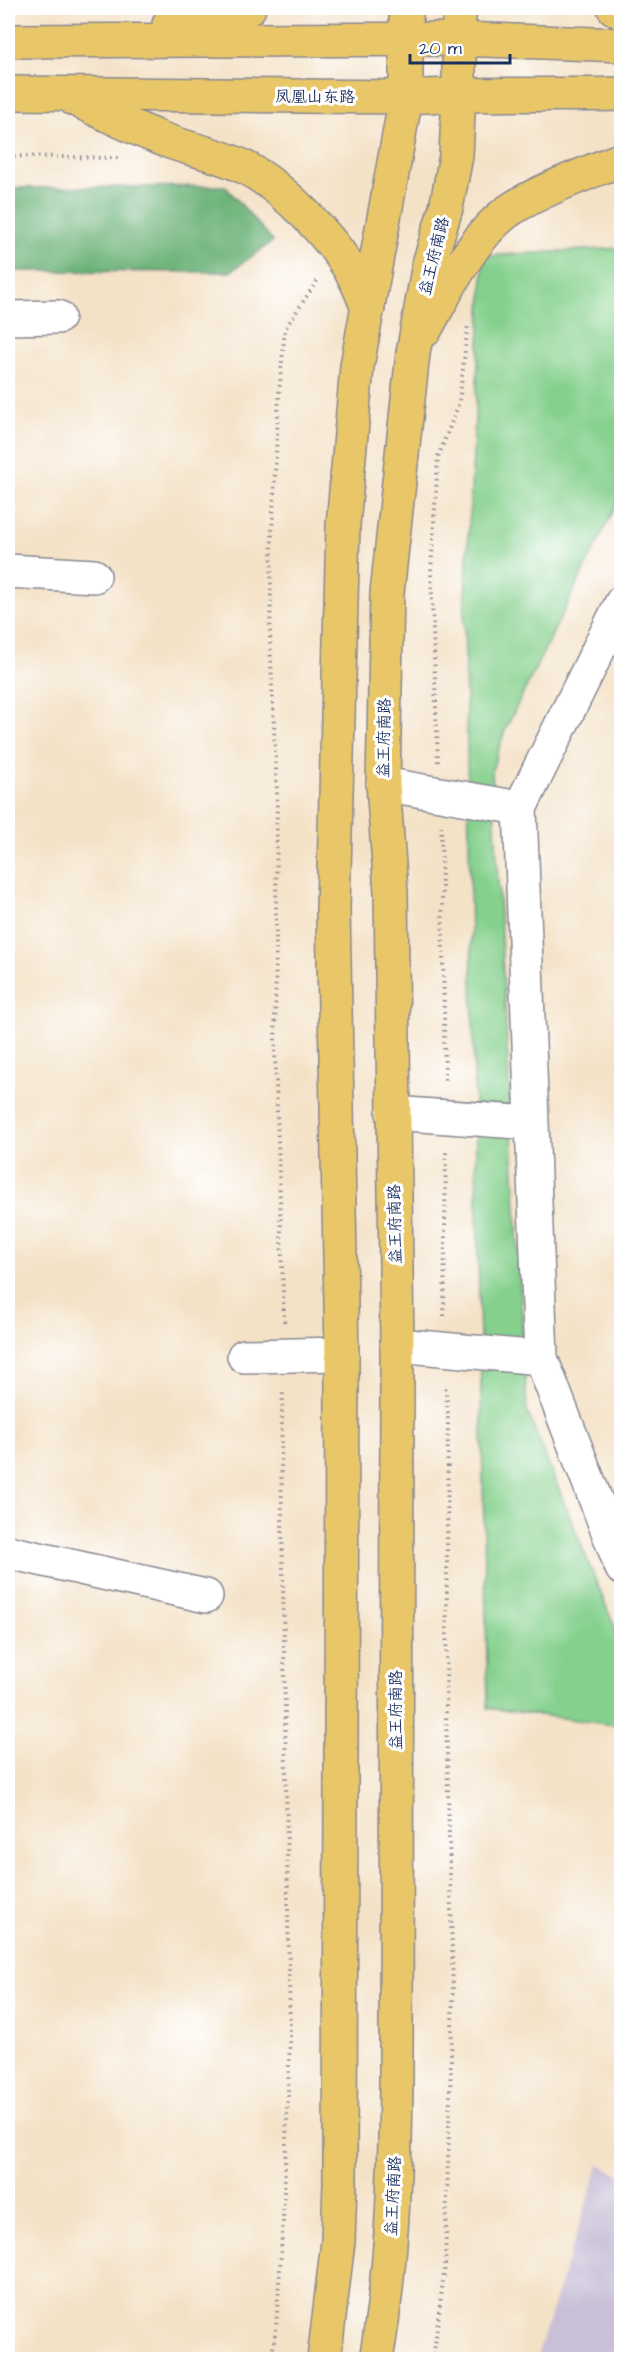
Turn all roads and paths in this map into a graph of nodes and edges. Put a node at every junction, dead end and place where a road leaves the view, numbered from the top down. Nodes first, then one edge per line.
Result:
1 (249, 8) edge
2 (614, 8) edge
3 (621, 13) edge
4 (407, 23) edge
5 (459, 23) edge
6 (8, 41) edge
7 (71, 41) junction
8 (621, 45) edge
9 (8, 93) edge
10 (459, 93) junction
11 (62, 94) junction
12 (621, 94) edge
13 (406, 97) junction
14 (621, 159) edge
15 (321, 275) dead end
16 (368, 308) junction
17 (58, 317) dead end
18 (8, 318) edge
19 (413, 353) junction
20 (8, 571) edge
21 (94, 576) dead end
22 (621, 602) edge
23 (383, 784) junction
24 (520, 808) junction
25 (393, 1113) junction
26 (532, 1123) junction
27 (284, 1328) dead end
28 (397, 1345) junction
29 (342, 1354) junction
30 (244, 1356) dead end
31 (541, 1358) junction
32 (283, 1385) dead end
33 (8, 1552) edge
34 (621, 1568) edge
35 (206, 1596) dead end
36 (271, 2360) edge
37 (324, 2360) edge
38 (376, 2360) edge

1 - 7 main road
2 - 3 main road
4 - 5 main road
4 - 7 main road
4 - 13 main road
5 - 8 main road
5 - 10 main road, 益王府南路
6 - 7 main road
9 - 11 main road, 凤凰山东路
10 - 12 main road, 凤凰山东路
10 - 13 main road, 凤凰山东路
10 - 19 main road, 益王府南路
11 - 13 main road, 凤凰山东路
11 - 16 main road
13 - 16 main road
14 - 19 main road
15 - 27 path
16 - 29 main road
17 - 18 street
19 - 23 main road, 益王府南路
20 - 21 street
22 - 24 street
23 - 24 street
23 - 25 main road, 益王府南路
24 - 26 street
25 - 26 street
25 - 28 main road, 益王府南路
26 - 31 street
28 - 31 street
28 - 38 main road, 益王府南路
29 - 30 street
29 - 37 main road
31 - 34 street
32 - 36 path
33 - 35 street

